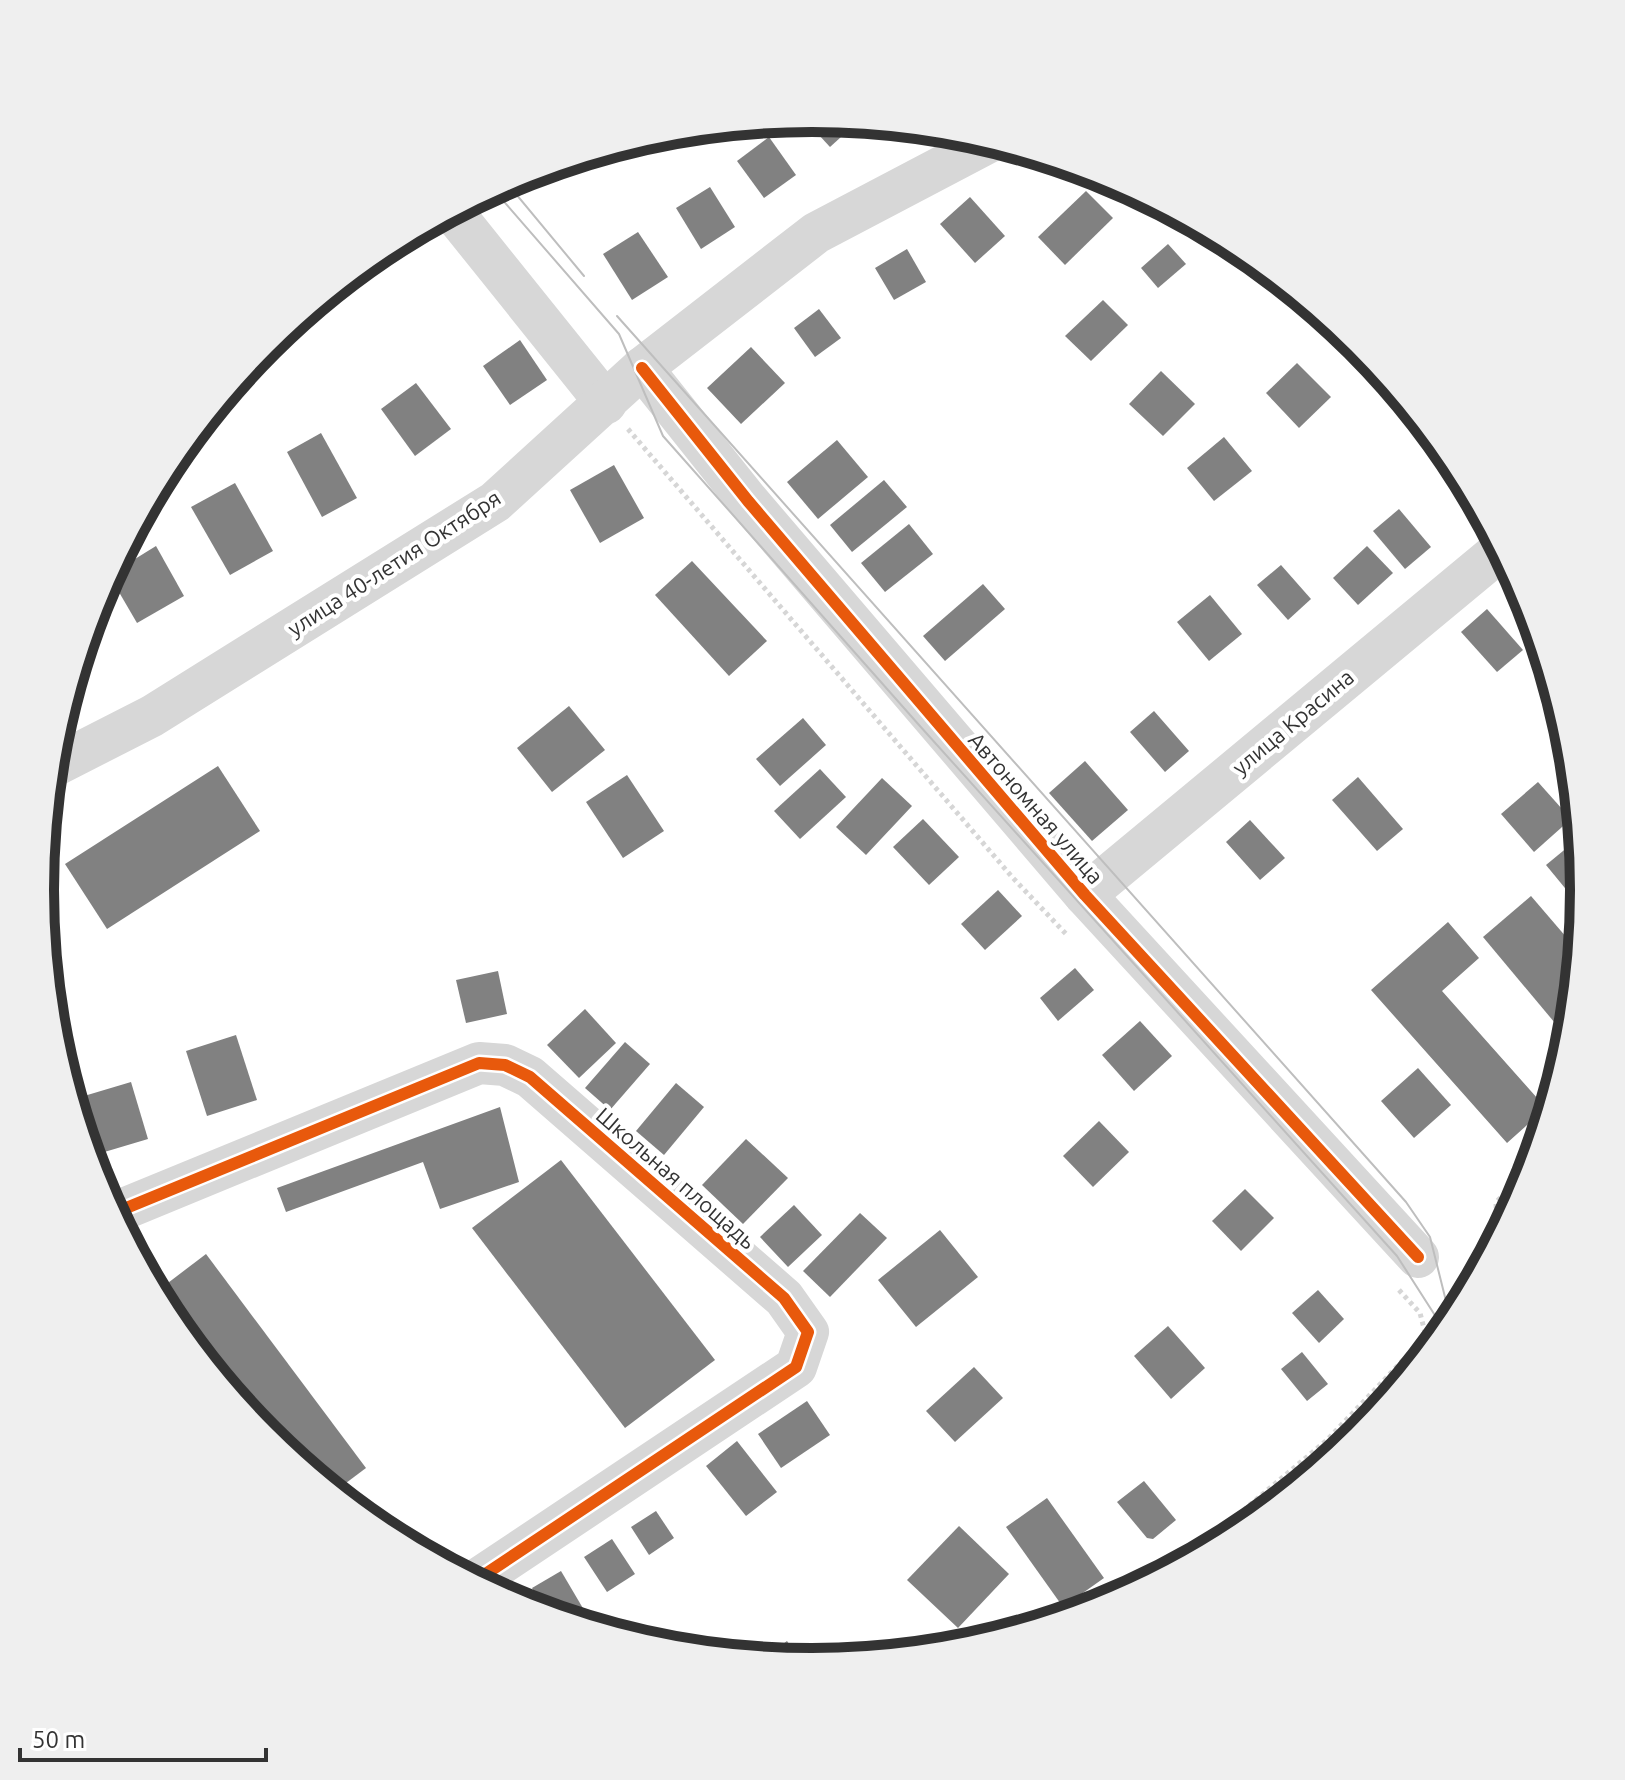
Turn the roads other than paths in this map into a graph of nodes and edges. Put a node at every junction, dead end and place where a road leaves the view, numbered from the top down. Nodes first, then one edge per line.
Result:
1 (975, 149) edge
2 (459, 220) edge
3 (642, 368) junction
4 (606, 403) junction
5 (1493, 556) edge
6 (66, 760) edge
7 (1085, 895) junction
8 (125, 1209) edge
9 (1418, 1257) dead end
10 (486, 1574) edge

1 - 3 street, улица 40-летия Октября
2 - 4 street
3 - 4 street, улица 40-летия Октября
3 - 7 street, Автономная улица
4 - 6 street, улица 40-летия Октября
5 - 7 street, улица Красина
7 - 9 street, Автономная улица
8 - 10 street, Школьная площадь

